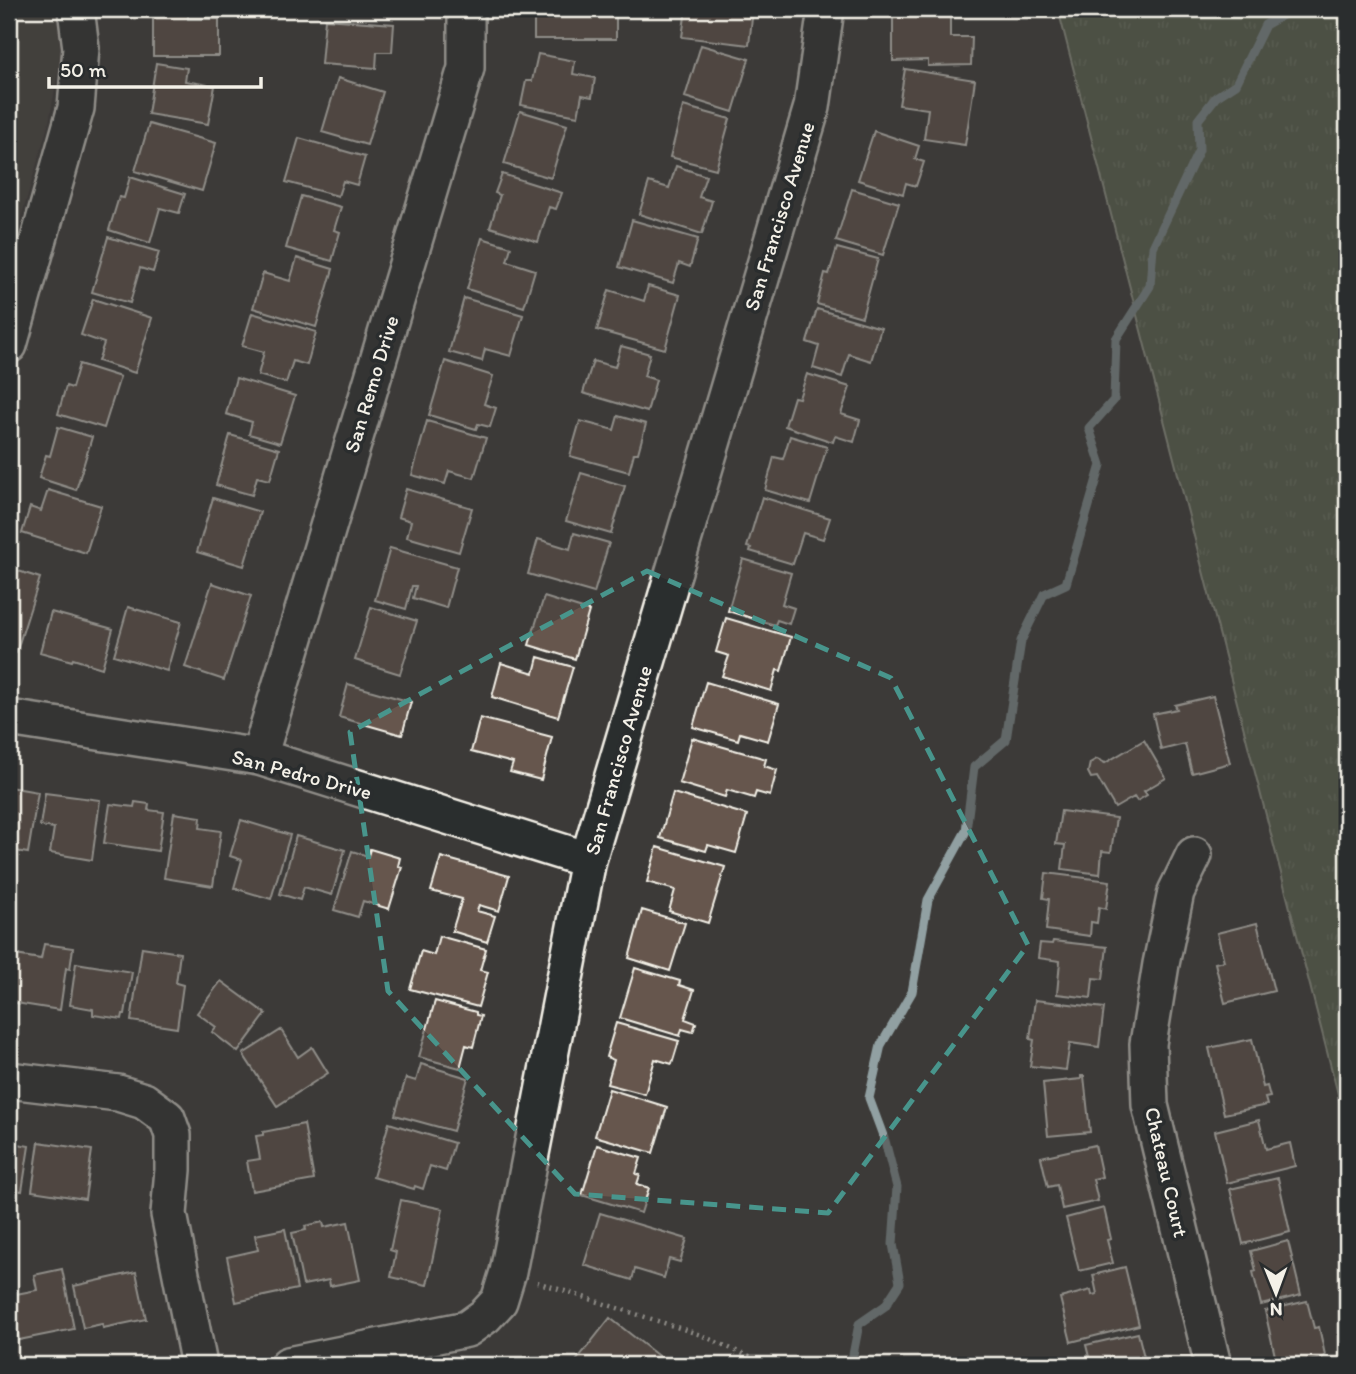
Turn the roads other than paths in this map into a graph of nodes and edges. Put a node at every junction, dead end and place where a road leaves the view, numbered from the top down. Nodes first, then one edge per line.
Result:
1 (76, 9) edge
2 (466, 9) edge
3 (825, 9) edge
4 (9, 345) edge
5 (9, 718) edge
6 (259, 757) junction
7 (1194, 855) dead end
8 (588, 860) junction
9 (9, 1080) edge
10 (200, 1365) edge
11 (288, 1365) edge
12 (1213, 1365) edge

1 - 4 street
2 - 6 street, San Remo Drive
3 - 8 street, San Francisco Avenue
5 - 6 street, San Pedro Drive
6 - 8 street, San Pedro Drive
7 - 12 street, Chateau Court
8 - 11 street, San Francisco Avenue
9 - 10 street

